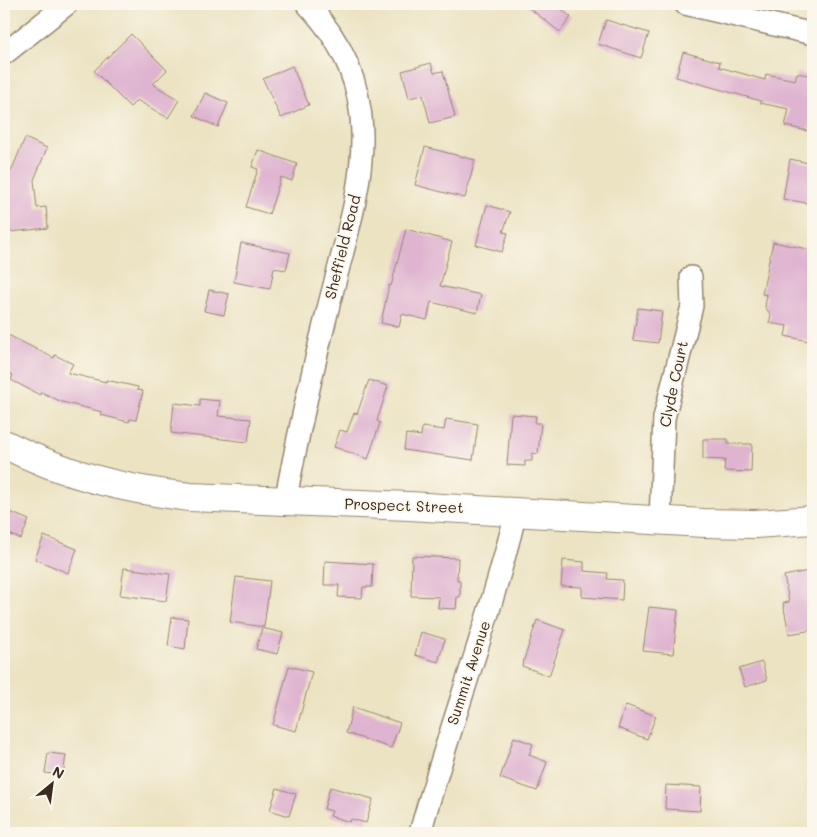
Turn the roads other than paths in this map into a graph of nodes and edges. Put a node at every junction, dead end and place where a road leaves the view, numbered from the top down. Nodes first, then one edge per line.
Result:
1 (67, 4) edge
2 (307, 4) edge
3 (685, 4) edge
4 (813, 34) edge
5 (4, 35) edge
6 (26, 36) junction
7 (4, 54) edge
8 (691, 277) dead end
9 (4, 444) edge
10 (285, 502) junction
11 (516, 512) junction
12 (813, 520) edge
13 (660, 521) junction
14 (420, 833) edge

1 - 6 street
2 - 10 street, Sheffield Road
3 - 4 street
5 - 6 street
6 - 7 street
8 - 13 street, Clyde Court
9 - 10 main road, Prospect Street
10 - 11 main road, Prospect Street
11 - 13 main road, Prospect Street
11 - 14 street, Summit Avenue
12 - 13 main road, Prospect Street

